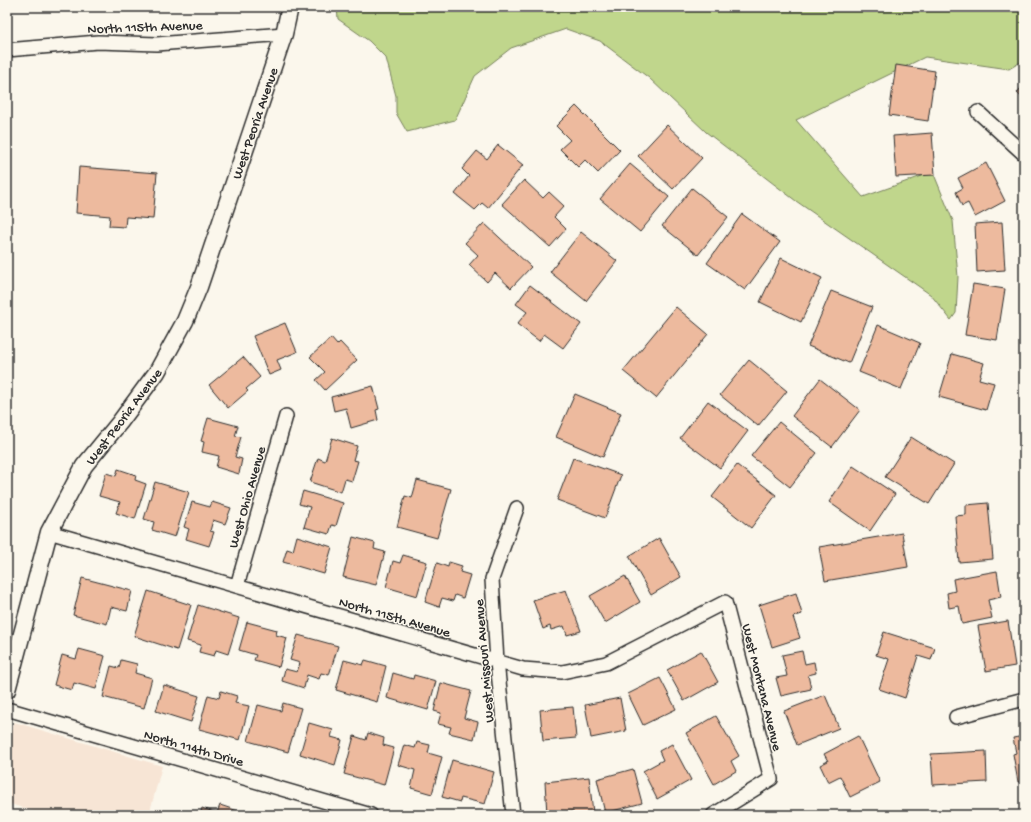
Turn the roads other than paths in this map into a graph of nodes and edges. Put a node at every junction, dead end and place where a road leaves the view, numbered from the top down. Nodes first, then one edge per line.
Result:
1 (290, 7) edge
2 (284, 34) junction
3 (7, 50) edge
4 (978, 112) dead end
5 (1024, 154) edge
6 (286, 416) dead end
7 (517, 508) dead end
8 (49, 532) junction
9 (237, 586) junction
10 (725, 602) joint
11 (497, 662) junction
12 (7, 690) edge
13 (1024, 699) edge
14 (7, 709) edge
15 (956, 717) dead end
16 (371, 815) edge
17 (513, 815) edge
18 (713, 815) edge

1 - 2 street, West Peoria Avenue
2 - 3 street, North 115th Avenue
2 - 8 street, West Peoria Avenue
4 - 5 street
6 - 9 street, West Ohio Avenue
7 - 11 street, West Missouri Avenue
8 - 9 street, North 115th Avenue
8 - 12 street, West Peoria Avenue
9 - 11 street, North 115th Avenue
10 - 11 street, North 115th Avenue
10 - 18 street, West Montana Avenue
11 - 17 street, West Missouri Avenue
13 - 15 street
14 - 16 street, North 114th Drive

